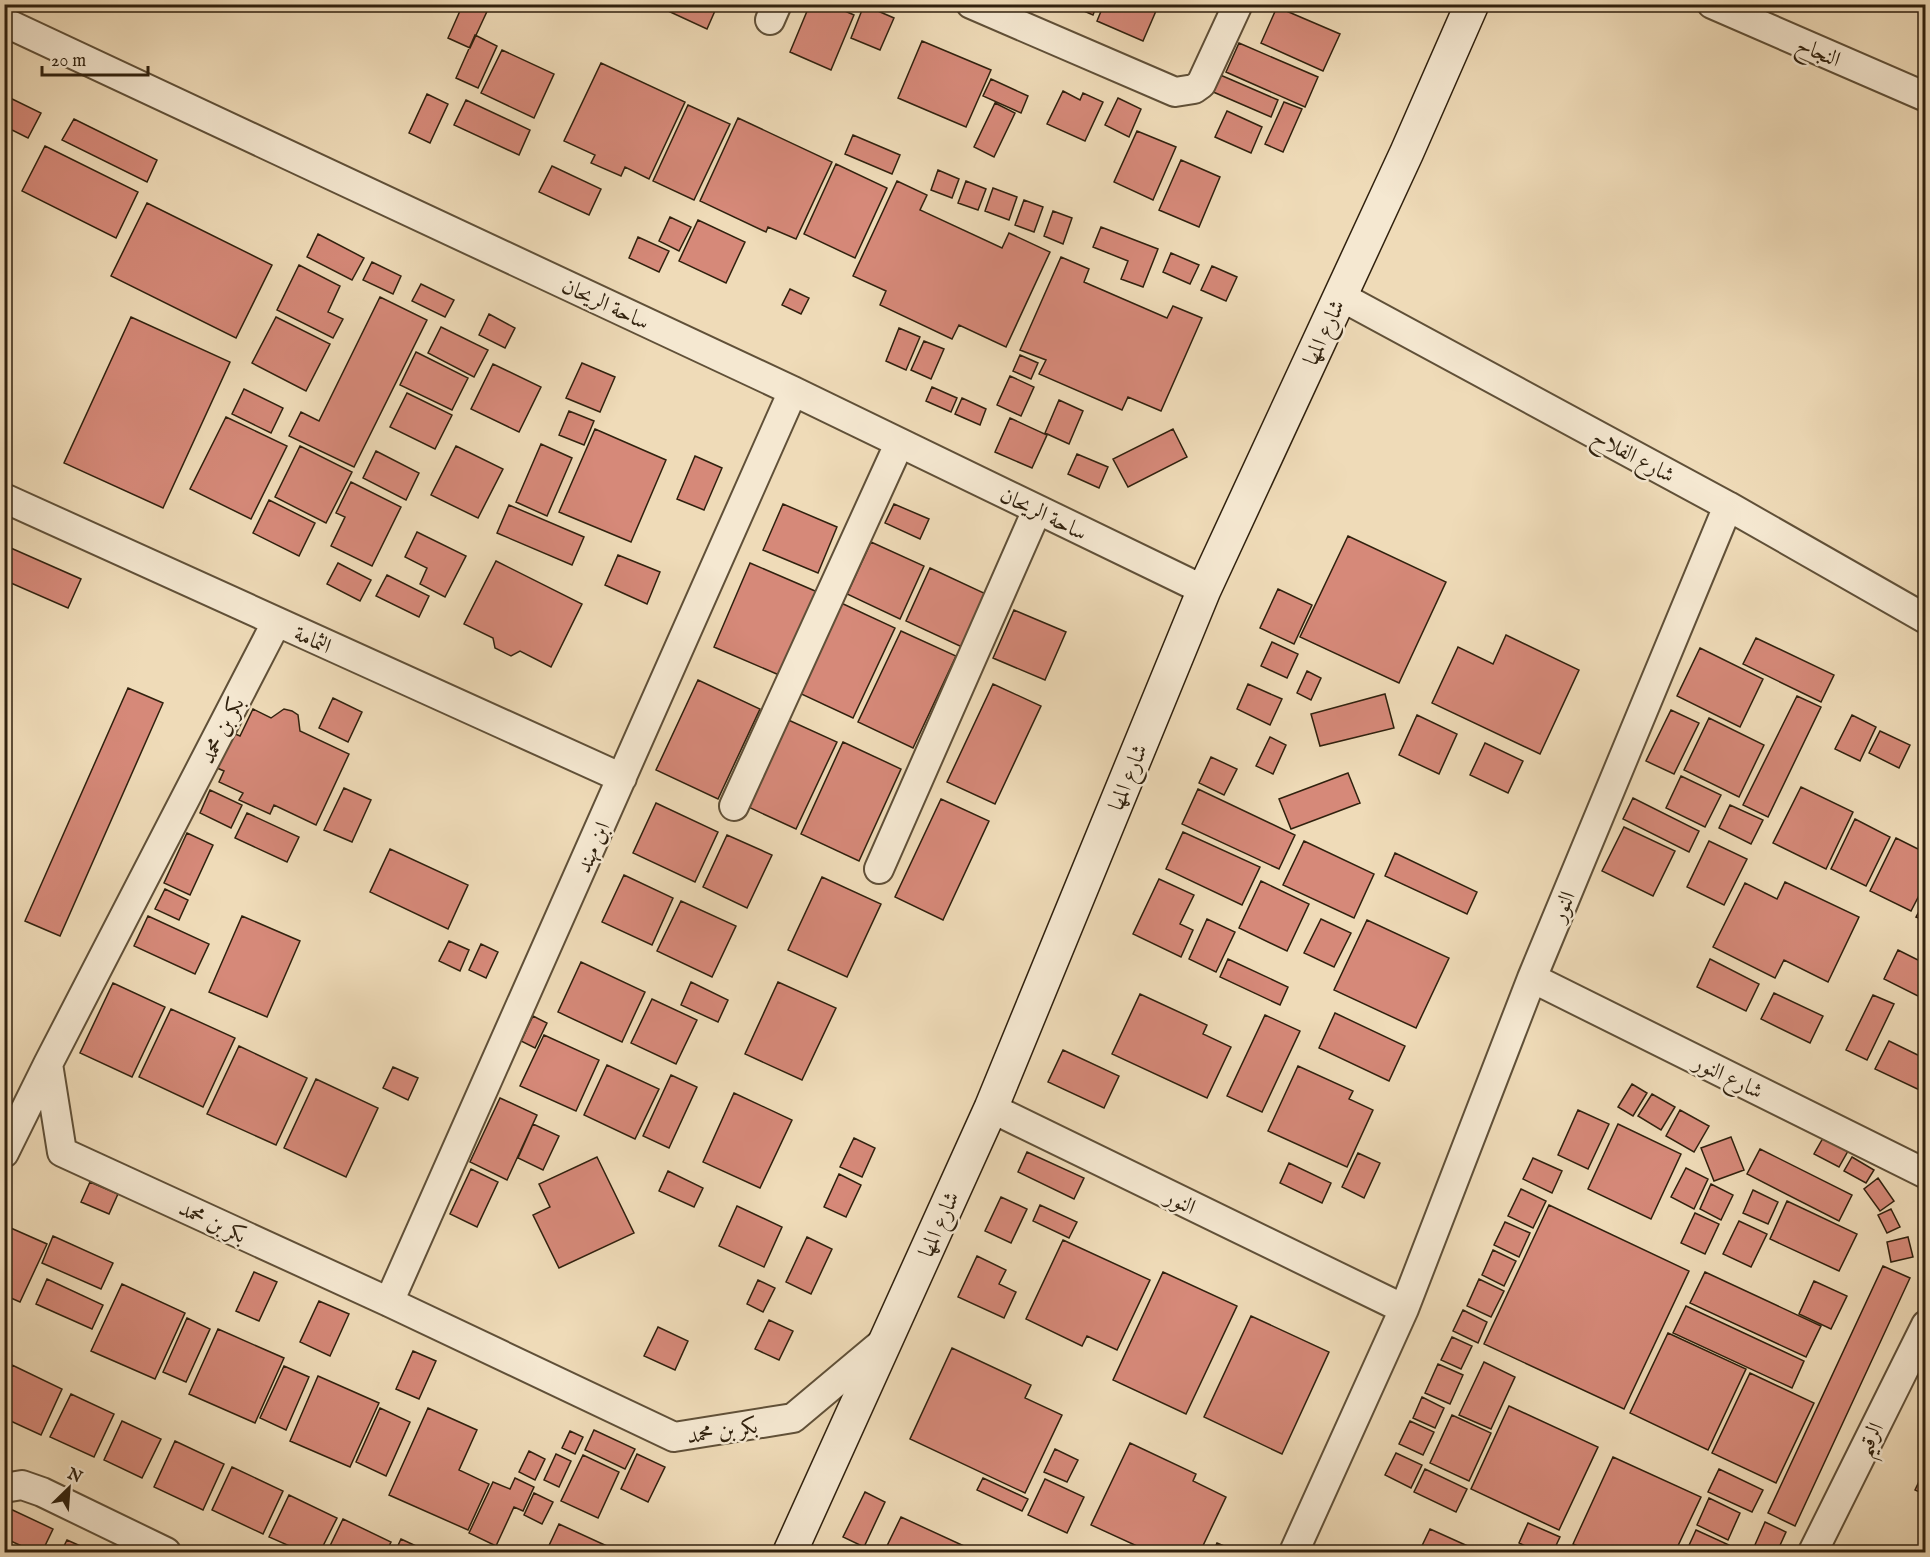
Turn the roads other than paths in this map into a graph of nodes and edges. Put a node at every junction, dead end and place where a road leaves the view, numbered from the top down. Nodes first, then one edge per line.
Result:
1 (1238, 4) edge
2 (1472, 4) edge
3 (1712, 4) edge
4 (972, 5) edge
5 (4, 22) edge
6 (1926, 97) edge
7 (1340, 296) junction
8 (793, 391) junction
9 (899, 444) junction
10 (4, 498) edge
11 (1728, 506) junction
12 (1037, 510) junction
13 (1204, 590) junction
14 (1926, 619) edge
15 (276, 623) junction
16 (622, 778) junction
17 (734, 806) dead end
18 (879, 868) dead end
19 (1532, 978) junction
20 (48, 1064) junction
21 (991, 1108) junction
22 (4, 1153) edge
23 (1926, 1174) edge
24 (389, 1302) junction
25 (1404, 1310) junction
26 (1926, 1325) edge
27 (886, 1340) junction
28 (4, 1488) edge
29 (166, 1552) edge
30 (790, 1552) edge
31 (1294, 1552) edge
32 (1813, 1552) edge

1 - 4 street
2 - 7 street, شارع المها
3 - 6 street, النجاح
5 - 8 street, ساحة الريحان
7 - 11 street, شارع الفلاح
7 - 13 street, شارع المها
8 - 9 street, ساحة الريحان
8 - 16 street, ابن مهند
9 - 12 street, ساحة الريحان
9 - 17 street
10 - 15 street, الثمامة
11 - 14 street, شارع الفلاح
11 - 19 street, النور
12 - 13 street, ساحة الريحان
12 - 18 street
13 - 21 street, شارع المها
15 - 16 street, الثمامة
15 - 20 street, بكر بن محمد
16 - 24 street, ابن مهند
19 - 23 street, شارع النور
19 - 25 street, النور
20 - 22 street
20 - 24 street, بكر بن محمد
21 - 25 street, النور
21 - 27 street, شارع المها
24 - 27 street, بكر بن محمد
25 - 31 street, النور
26 - 32 street, الرقيم
27 - 30 street, شارع المها
28 - 29 street

